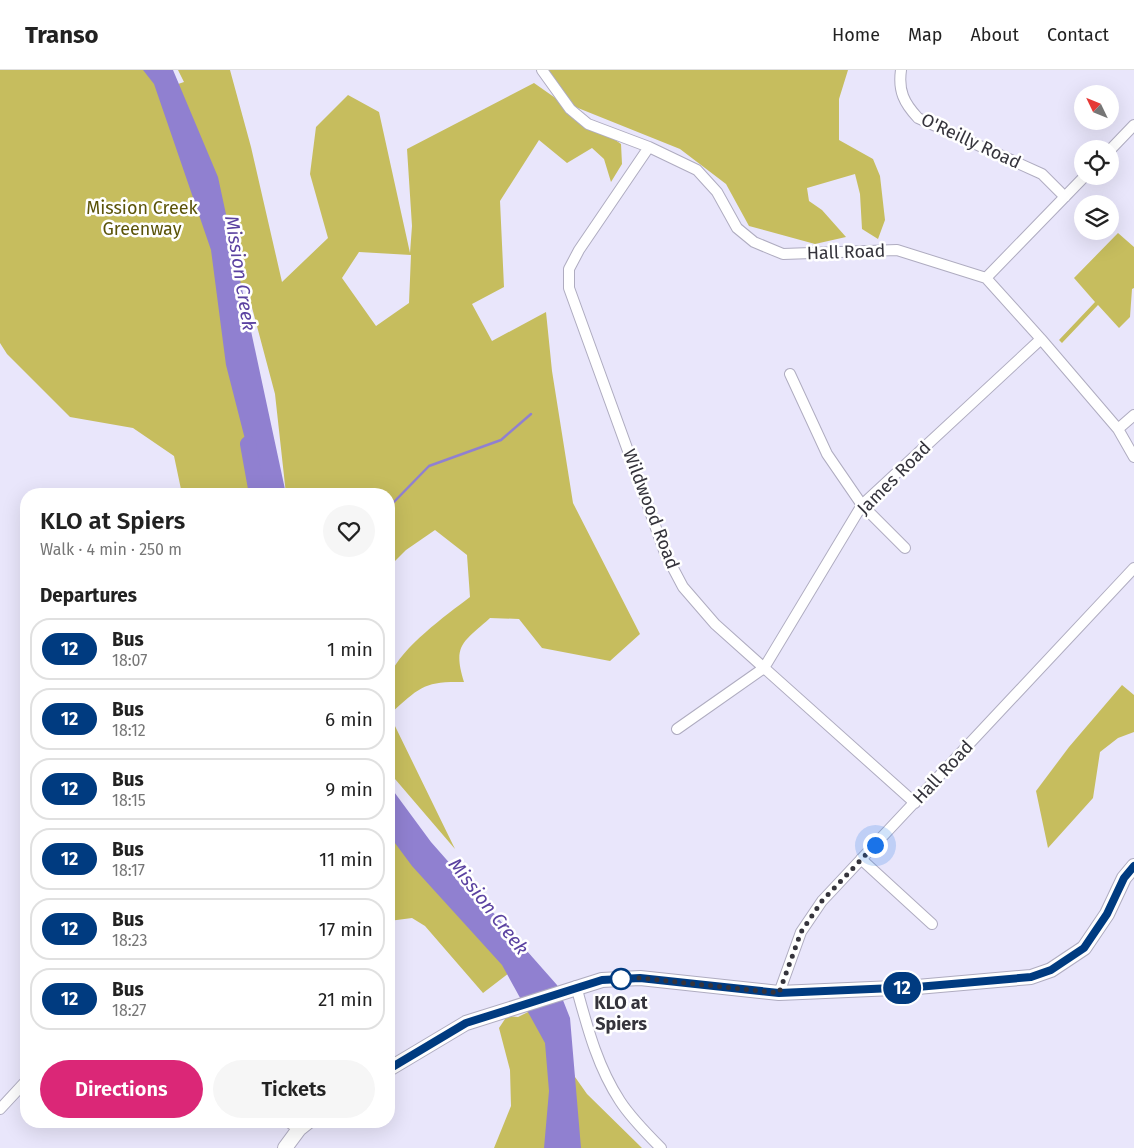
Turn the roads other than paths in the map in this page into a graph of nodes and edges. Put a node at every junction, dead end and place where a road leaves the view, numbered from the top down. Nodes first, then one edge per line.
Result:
1 (542, 70) edge
2 (900, 70) edge
3 (1134, 125) edge
4 (1119, 141) edge
5 (649, 147) junction
6 (1076, 185) edge
7 (1065, 197) junction
8 (986, 278) junction
9 (1041, 339) junction
10 (790, 374) dead end
11 (1134, 415) edge
12 (1118, 429) junction
13 (1134, 458) edge
14 (862, 505) junction
15 (905, 548) dead end
16 (1134, 568) edge
17 (764, 668) junction
18 (677, 729) dead end
19 (915, 803) junction
20 (862, 859) junction
21 (1134, 866) edge
22 (932, 924) dead end
23 (576, 986) junction
24 (779, 993) junction
25 (395, 1065) edge
26 (20, 1087) edge
27 (0, 1109) edge
28 (297, 1128) edge
29 (285, 1148) edge
30 (661, 1148) edge

1 - 5 street, Hall Road
2 - 7 street, O'Reilly Road
3 - 4 street
5 - 8 street, Hall Road
5 - 17 street, Wildwood Road
6 - 7 street
7 - 8 street
8 - 9 street
9 - 12 street
9 - 14 street, James Road
10 - 14 street
11 - 12 street
12 - 13 street
14 - 15 street
14 - 17 street, James Road
16 - 19 street, Hall Road
17 - 18 street
17 - 19 street, Wildwood Road
19 - 20 street, Hall Road
20 - 22 street
20 - 24 street, Hall Road
21 - 24 main road
23 - 24 main road
23 - 25 main road
23 - 30 street
26 - 27 street
28 - 29 main road

